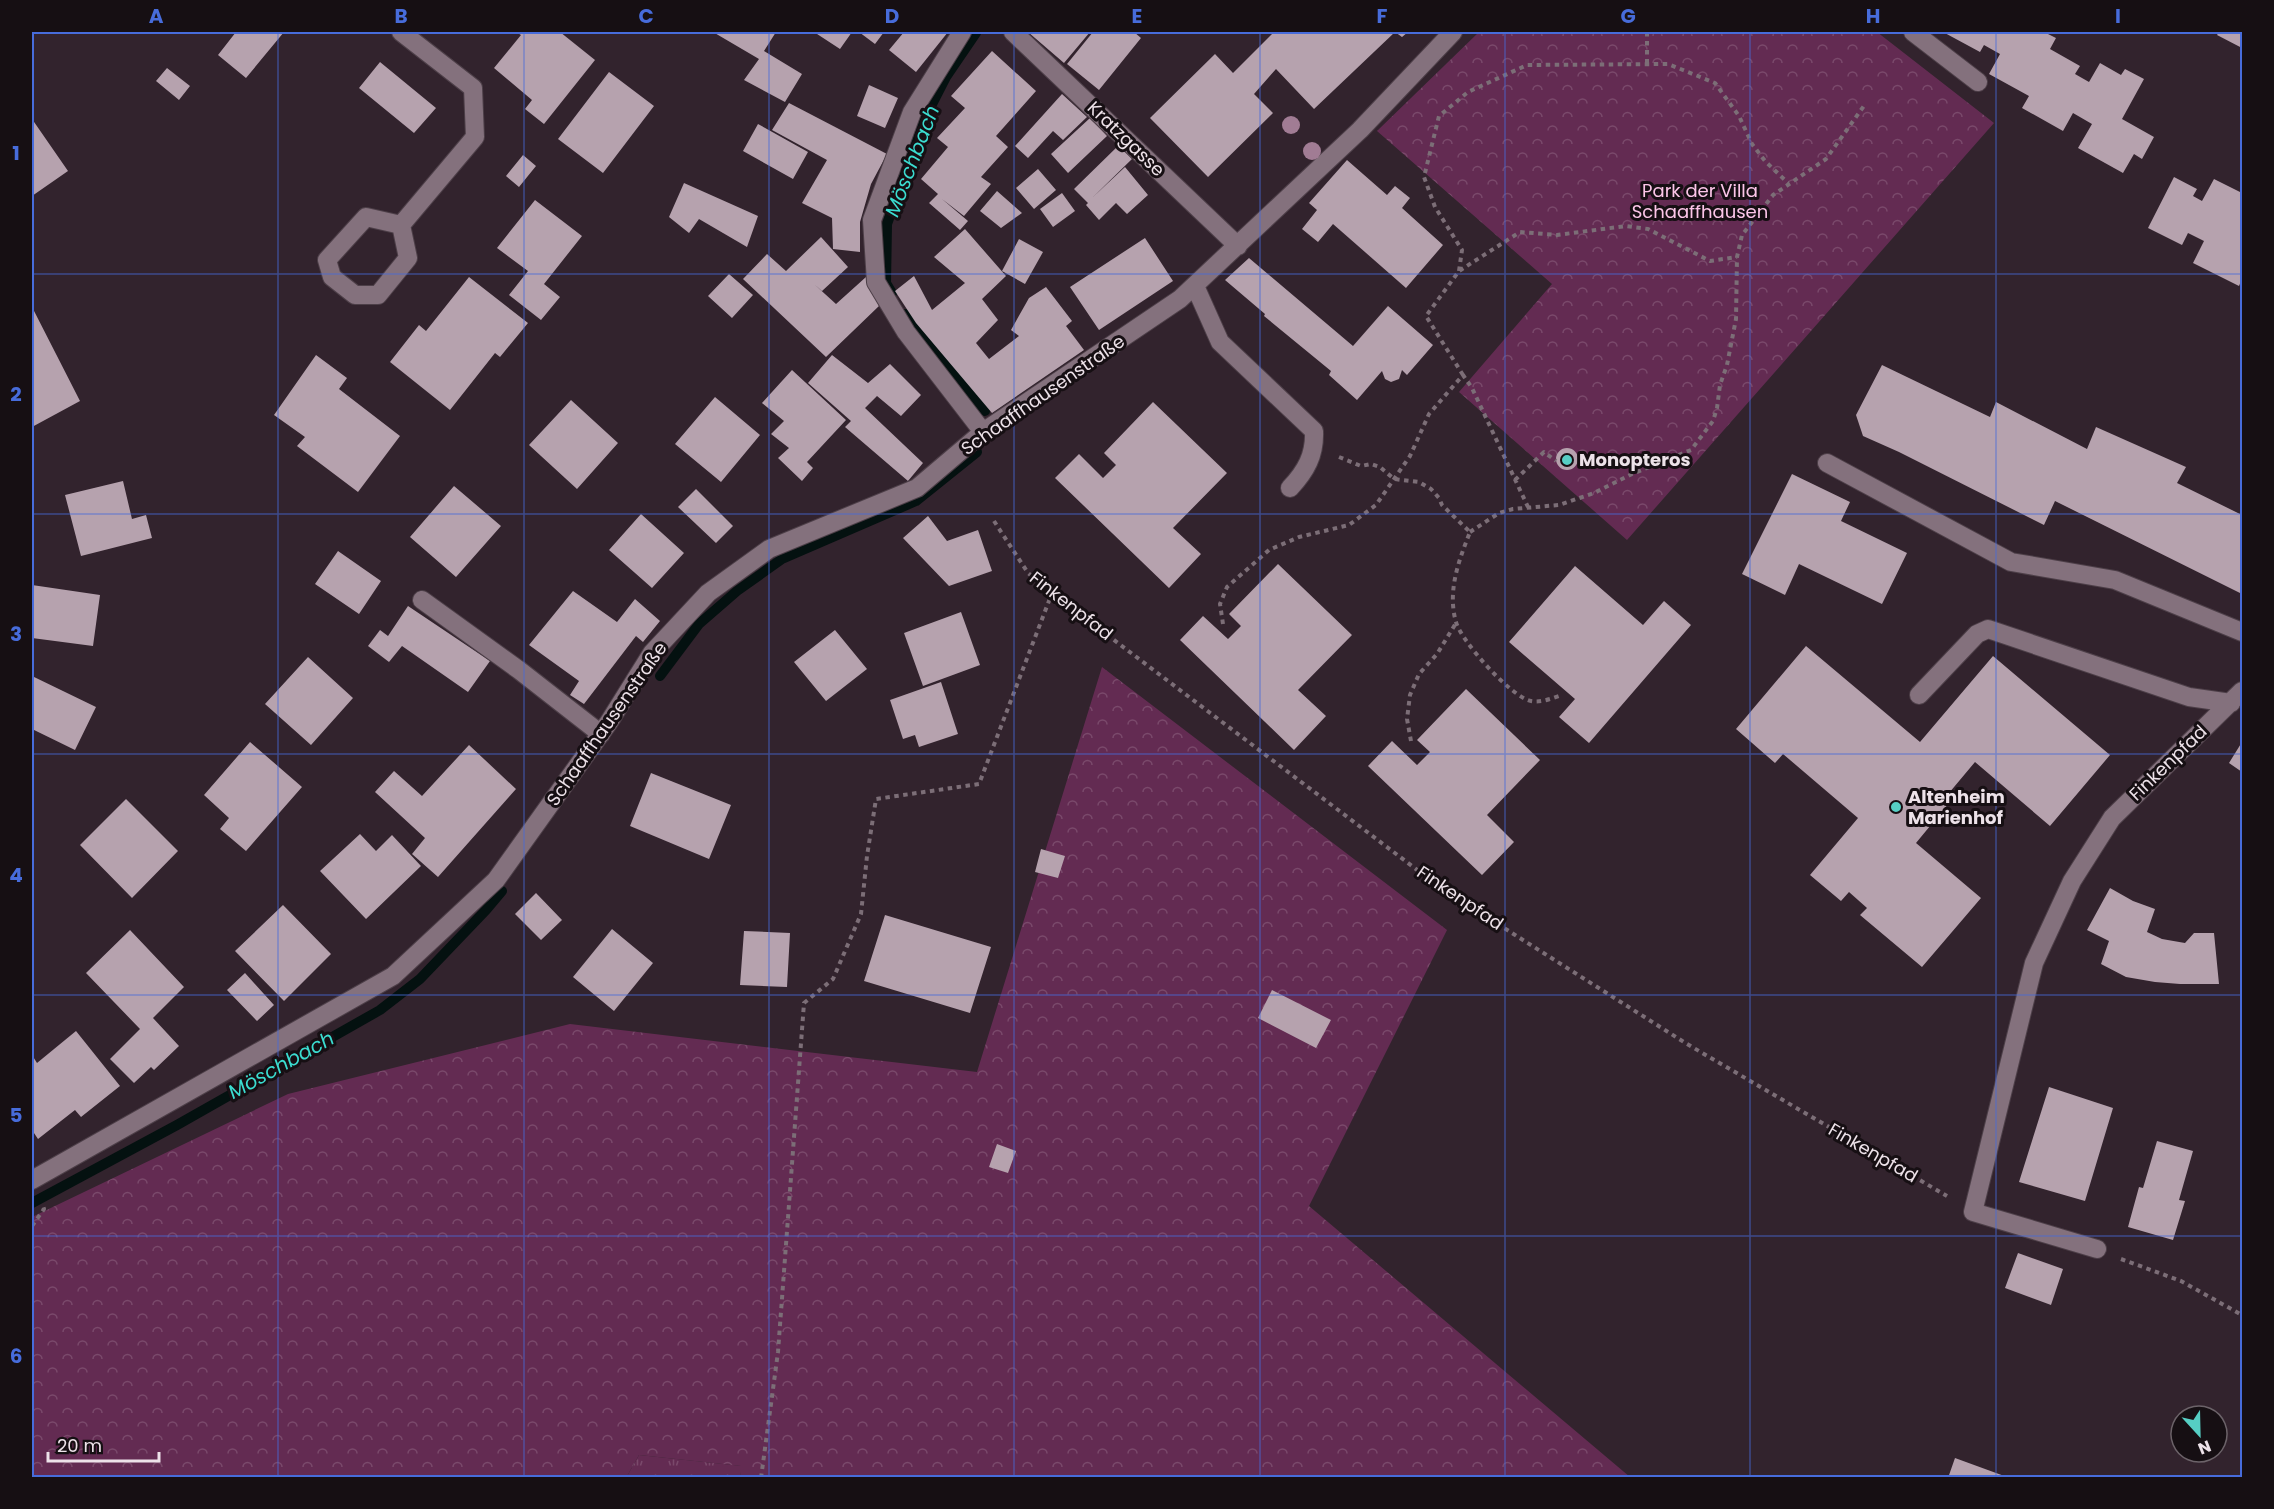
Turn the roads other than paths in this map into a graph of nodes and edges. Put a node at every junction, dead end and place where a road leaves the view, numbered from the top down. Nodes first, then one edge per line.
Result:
1 (401, 32) edge
2 (962, 32) edge
3 (1013, 32) edge
4 (1453, 32) edge
5 (1912, 32) edge
6 (1978, 82) dead end
7 (400, 225) junction
8 (1238, 246) junction
9 (1195, 286) junction
10 (983, 432) junction
11 (1827, 463) dead end
12 (1290, 488) dead end
13 (422, 600) dead end
14 (2242, 632) edge
15 (1919, 695) dead end
16 (2236, 697) edge
17 (601, 734) junction
18 (32, 1180) edge
19 (2097, 1249) road end

1 - 7 street
2 - 10 street
3 - 8 street, Kratzgasse
4 - 8 street, Schaaffhausenstraße
5 - 6 street
7 - 7 street
8 - 9 street, Schaaffhausenstraße
9 - 10 street, Schaaffhausenstraße
9 - 12 street
10 - 17 street, Schaaffhausenstraße
11 - 14 street
13 - 17 street
15 - 16 street
16 - 19 street, Finkenpfad
17 - 18 street, Schaaffhausenstraße

